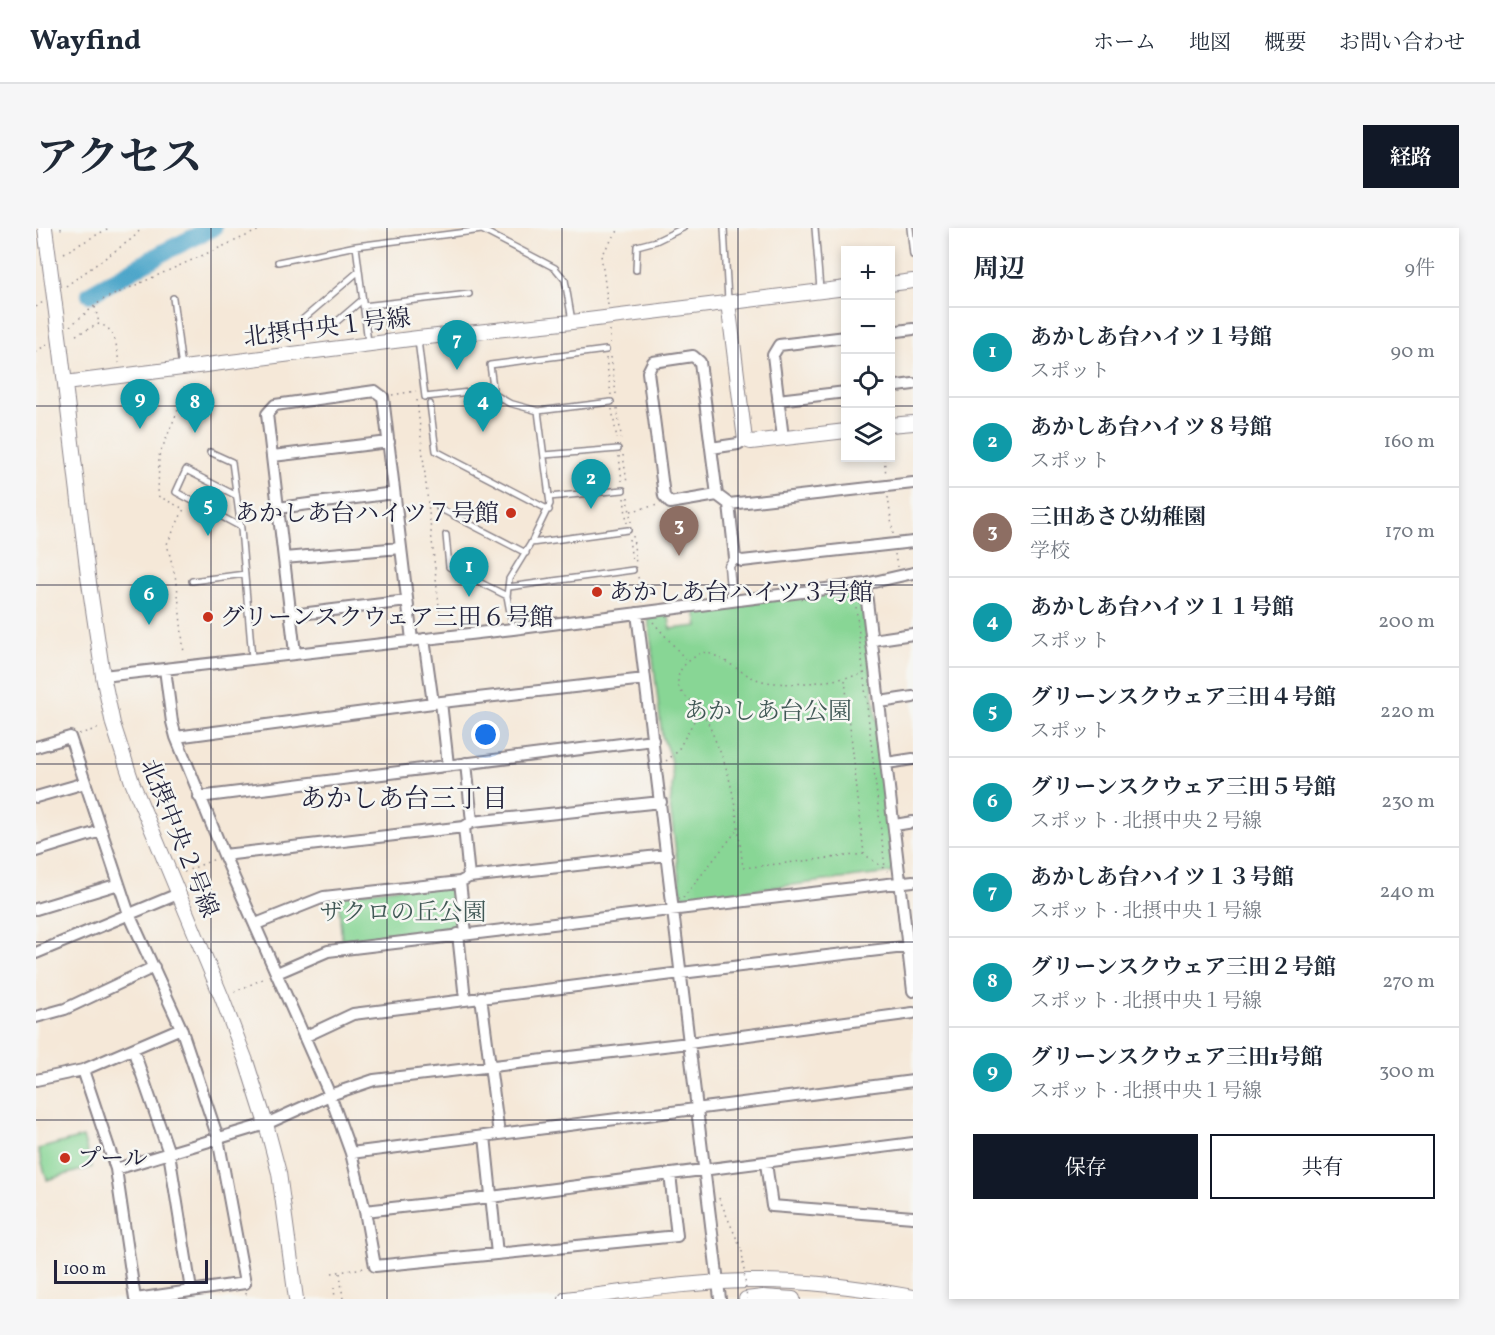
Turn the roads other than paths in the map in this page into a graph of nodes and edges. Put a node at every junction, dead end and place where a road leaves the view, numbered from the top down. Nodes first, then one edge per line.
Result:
1 (45, 228) edge
2 (683, 228) edge
3 (724, 228) edge
4 (815, 228) edge
5 (909, 228) edge
6 (356, 246) junction
7 (913, 255) edge
8 (278, 262) dead end
9 (636, 270) dead end
10 (359, 271) junction
11 (913, 281) edge
12 (895, 283) edge
13 (841, 289) edge
14 (820, 291) junction
15 (469, 294) dead end
16 (173, 298) dead end
17 (728, 302) junction
18 (363, 303) junction
19 (302, 320) dead end
20 (572, 322) junction
21 (334, 324) dead end
22 (913, 329) edge
23 (895, 331) edge
24 (418, 338) junction
25 (841, 338) edge
26 (368, 345) junction
27 (608, 352) road end
28 (182, 368) junction
29 (65, 383) junction
30 (913, 384) edge
31 (895, 386) edge
32 (841, 393) edge
33 (494, 394) junction
34 (778, 400) junction
35 (611, 402) road end
36 (430, 405) dead end
37 (538, 411) junction
38 (913, 423) edge
39 (895, 425) edge
40 (841, 432) edge
41 (783, 438) junction
42 (746, 440) junction
43 (388, 442) junction
44 (620, 446) road end
45 (711, 448) junction
46 (210, 452) dead end
47 (544, 455) junction
48 (273, 456) junction
49 (913, 483) edge
50 (623, 490) road end
51 (394, 493) junction
52 (235, 495) junction
53 (717, 495) junction
54 (549, 497) junction
55 (729, 504) junction
56 (278, 508) junction
57 (439, 508) dead end
58 (549, 510) junction
59 (239, 526) junction
60 (630, 531) road end
61 (446, 535) dead end
62 (913, 542) edge
63 (531, 543) junction
64 (401, 548) junction
65 (526, 553) junction
66 (284, 558) junction
67 (735, 558) junction
68 (635, 572) road end
69 (913, 573) edge
70 (245, 574) junction
71 (192, 581) dead end
72 (865, 584) junction
73 (509, 587) junction
74 (507, 596) junction
75 (732, 600) junction
76 (408, 601) junction
77 (641, 612) junction
78 (292, 615) junction
79 (513, 629) junction
80 (913, 634) edge
81 (424, 639) junction
82 (412, 640) junction
83 (872, 640) junction
84 (295, 653) junction
85 (252, 658) junction
86 (165, 669) junction
87 (102, 676) junction
88 (645, 679) junction
89 (913, 697) edge
90 (880, 702) junction
91 (437, 703) junction
92 (177, 737) junction
93 (653, 740) junction
94 (36, 747) edge
95 (913, 759) edge
96 (466, 763) junction
97 (887, 763) junction
98 (448, 765) junction
99 (85, 783) junction
100 (200, 796) junction
101 (36, 797) edge
102 (661, 802) junction
103 (913, 822) edge
104 (468, 824) junction
105 (895, 825) junction
106 (101, 831) junction
107 (36, 851) edge
108 (224, 855) junction
109 (667, 855) junction
110 (465, 879) junction
111 (913, 881) edge
112 (900, 882) junction
113 (119, 884) junction
114 (178, 894) junction
115 (36, 909) edge
116 (674, 909) junction
117 (129, 914) junction
118 (256, 924) junction
119 (462, 933) junction
120 (910, 946) edge
121 (36, 952) edge
122 (154, 967) junction
123 (277, 973) junction
124 (681, 973) junction
125 (913, 991) edge
126 (481, 997) junction
127 (465, 999) junction
128 (913, 1013) edge
129 (36, 1017) edge
130 (181, 1028) junction
131 (304, 1037) junction
132 (689, 1043) junction
133 (133, 1049) junction
134 (490, 1066) junction
135 (83, 1070) junction
136 (36, 1080) edge
137 (913, 1081) edge
138 (330, 1095) junction
139 (698, 1108) junction
140 (266, 1124) junction
141 (499, 1134) junction
142 (484, 1136) junction
143 (218, 1138) junction
144 (913, 1143) edge
145 (169, 1153) junction
146 (351, 1153) junction
147 (766, 1163) junction
148 (116, 1169) junction
149 (706, 1170) junction
150 (670, 1174) junction
151 (491, 1197) junction
152 (365, 1211) junction
153 (913, 1216) edge
154 (497, 1254) junction
155 (718, 1282) junction
156 (190, 1290) junction
157 (913, 1297) edge
158 (135, 1299) edge
159 (296, 1299) edge
160 (566, 1299) edge
161 (720, 1299) edge
162 (746, 1299) edge
163 (793, 1299) edge

1 - 29 street, 北摂中央２号線, bridge
2 - 9 lane
3 - 17 lane
4 - 14 lane
5 - 7 lane
6 - 8 lane
6 - 10 lane
6 - 20 lane
10 - 18 lane
10 - 19 lane
11 - 12 street
13 - 14 street, 北摂中央１号線
14 - 17 street, 北摂中央１号線
15 - 18 lane
16 - 28 lane
17 - 20 street, 北摂中央１号線
17 - 42 street
18 - 21 lane
18 - 26 lane
20 - 24 street, 北摂中央１号線
22 - 23 street
24 - 26 street, 北摂中央１号線
24 - 33 lane
25 - 34 street
26 - 28 street, 北摂中央１号線
27 - 33 lane
28 - 29 street, 北摂中央１号線
29 - 87 street, 北摂中央２号線
30 - 31 street
32 - 34 street
33 - 37 lane
34 - 41 street
35 - 37 lane
36 - 58 lane
37 - 47 lane
38 - 39 street
40 - 41 street
41 - 42 street
42 - 45 street
43 - 48 street
43 - 48 street
43 - 51 street
44 - 47 lane
45 - 53 street
45 - 53 street
46 - 52 lane
47 - 54 lane
48 - 56 street
49 - 55 street
50 - 54 lane
51 - 56 street
51 - 64 street
52 - 59 lane
52 - 59 lane
53 - 55 street
54 - 58 lane
55 - 67 street
56 - 66 street
57 - 65 lane
58 - 63 lane
59 - 70 lane
60 - 63 lane
61 - 74 lane
62 - 67 street
63 - 65 lane
64 - 66 street
64 - 76 street
65 - 73 lane
66 - 78 street
67 - 75 street
68 - 73 lane
69 - 72 street
70 - 71 lane
70 - 85 lane
72 - 75 street
72 - 83 street
73 - 74 lane
74 - 79 lane
75 - 77 street
76 - 78 street
76 - 82 street
77 - 79 street
77 - 88 street
78 - 84 street
79 - 81 street
80 - 83 street
81 - 82 street
81 - 91 street
82 - 84 street
83 - 90 street
84 - 85 street
85 - 86 street
86 - 87 street
86 - 92 street
87 - 114 street, 北摂中央２号線
88 - 91 street
88 - 93 street
89 - 90 street
90 - 97 street
91 - 92 street
91 - 98 street
92 - 100 street
93 - 96 street
93 - 102 street
94 - 99 street
95 - 97 street
96 - 98 street
96 - 104 street
97 - 105 street
98 - 100 street
99 - 101 street
99 - 106 street
100 - 108 street
102 - 104 street
102 - 109 street
103 - 105 street
104 - 108 street
104 - 110 street
105 - 112 street
106 - 107 street
106 - 113 street
108 - 118 street
109 - 110 street
109 - 116 street
110 - 118 street
110 - 119 street
111 - 112 street
112 - 116 street
112 - 120 street
113 - 115 street
113 - 117 street
114 - 117 street
114 - 140 street, 北摂中央２号線
116 - 119 street
116 - 124 street
117 - 121 street
117 - 122 street
118 - 123 street
119 - 123 street
119 - 127 street
120 - 124 street
120 - 125 street
122 - 129 street
122 - 130 street
123 - 131 street
124 - 126 street
124 - 132 street
126 - 127 street
126 - 134 street
127 - 131 street
128 - 132 street
130 - 133 street
130 - 143 street
131 - 138 street
132 - 134 street
132 - 139 street
133 - 135 street
133 - 145 street
134 - 138 street
134 - 141 street
135 - 136 street
135 - 148 street
137 - 139 street
138 - 140 street
138 - 146 street
139 - 141 street
139 - 149 street
140 - 143 street
140 - 159 street, 北摂中央２号線
141 - 142 street
142 - 146 street
142 - 151 street
143 - 145 street
143 - 156 street
144 - 147 street
145 - 148 street
145 - 156 street
146 - 152 street
147 - 149 street
147 - 153 street
148 - 158 street
149 - 150 street
149 - 155 street
150 - 151 street
150 - 154 street
151 - 152 street
151 - 154 street
152 - 154 street
155 - 157 street
155 - 160 street
155 - 161 street
156 - 158 street
162 - 163 street

